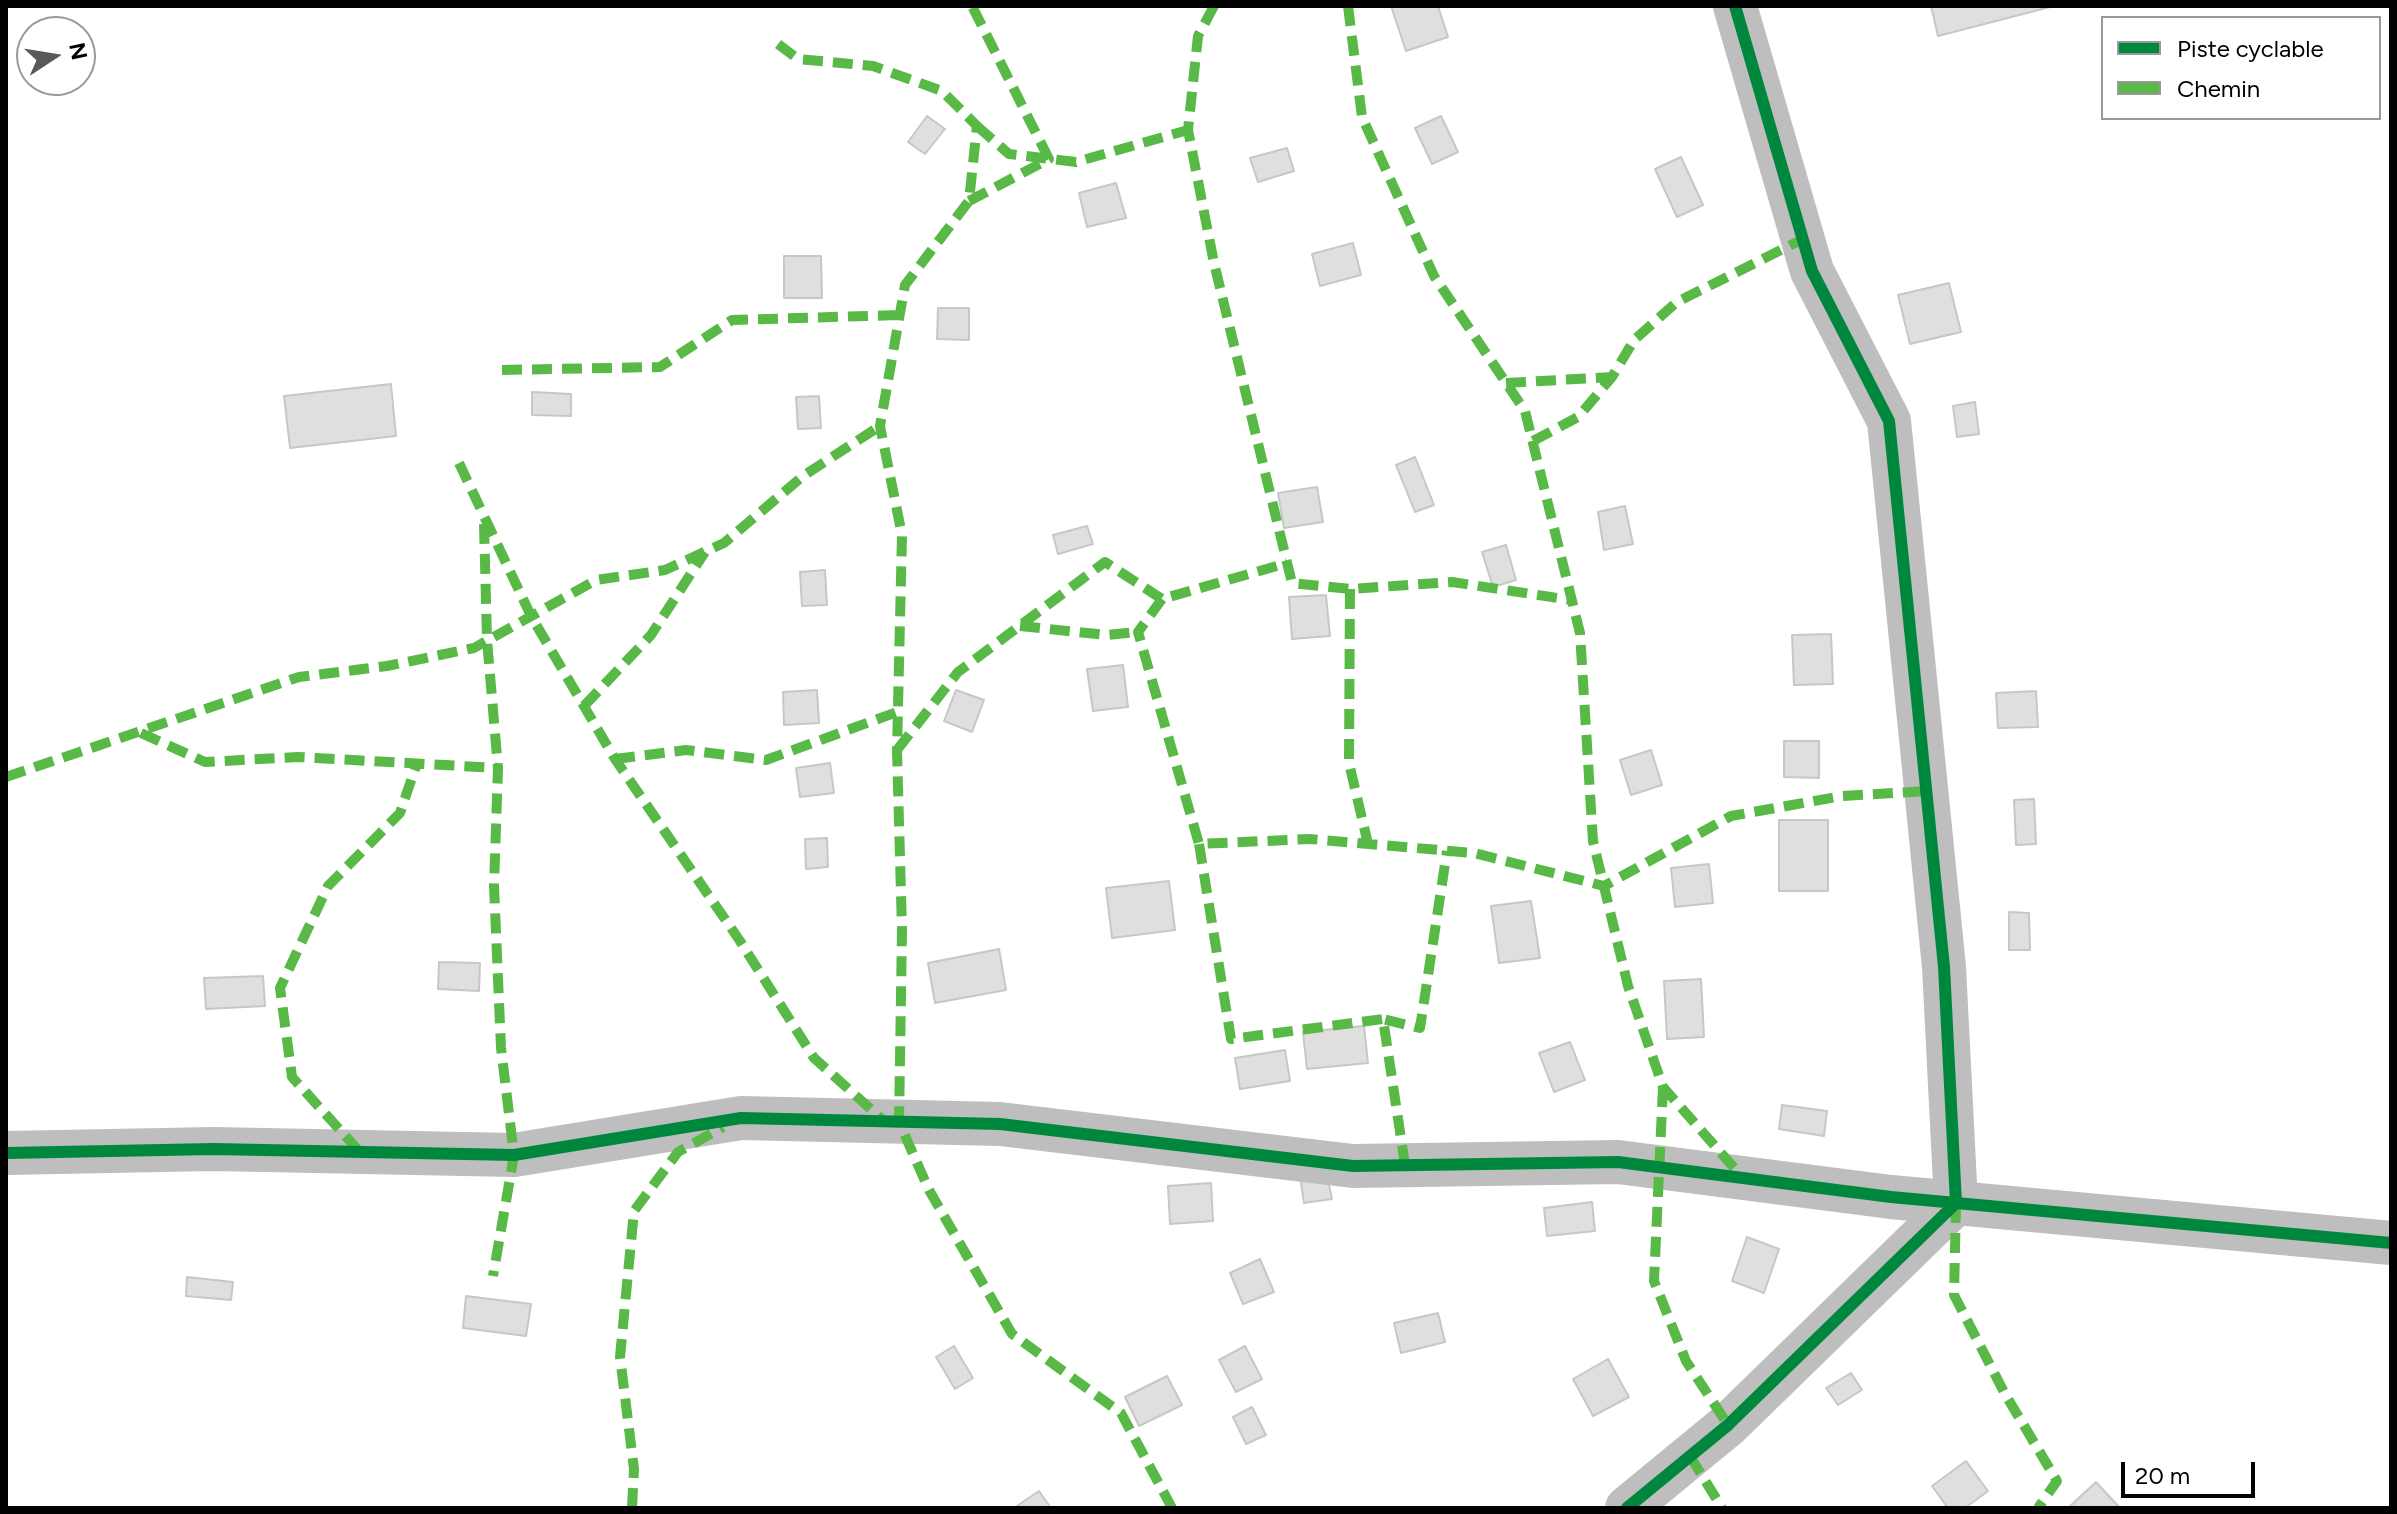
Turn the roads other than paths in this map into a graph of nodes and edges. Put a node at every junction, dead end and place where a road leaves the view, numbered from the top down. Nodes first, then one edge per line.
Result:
1 (1735, 6) edge
2 (6, 1153) edge
3 (1956, 1203) junction
4 (2391, 1243) edge
5 (1627, 1508) edge

1 - 3 street
2 - 3 street
3 - 4 street
3 - 5 street

